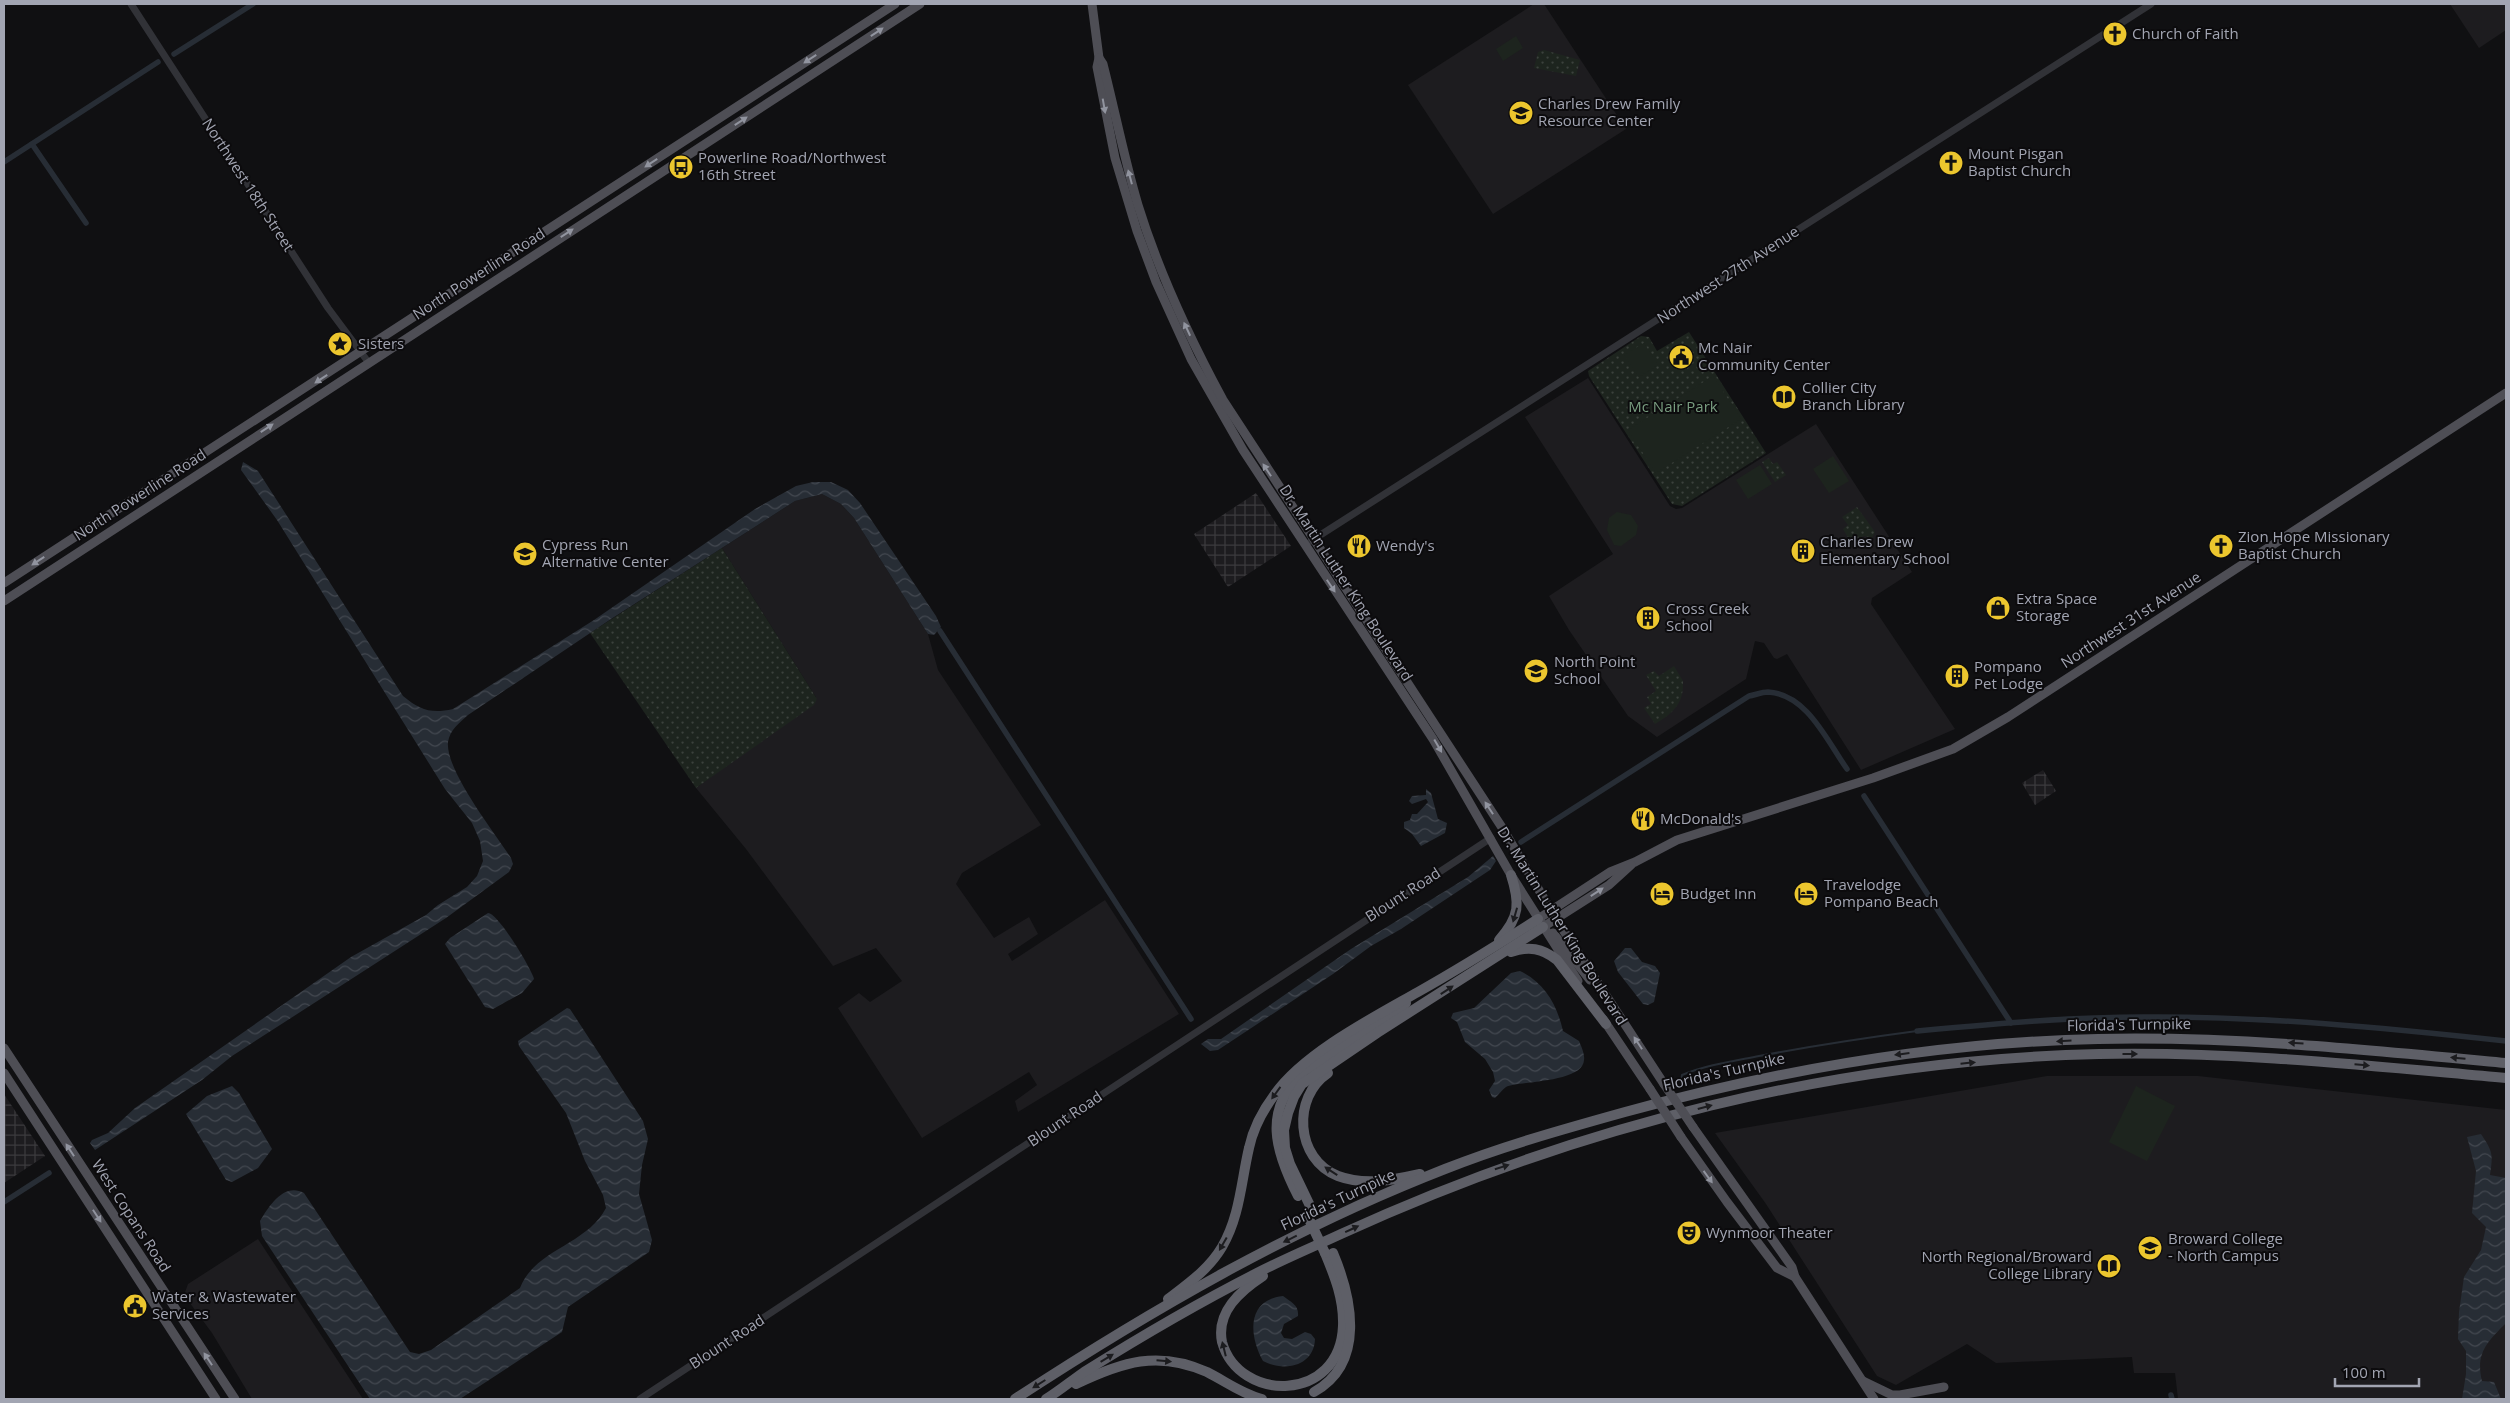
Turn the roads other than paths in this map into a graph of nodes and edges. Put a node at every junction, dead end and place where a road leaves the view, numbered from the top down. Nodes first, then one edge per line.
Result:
1 (131, 4) edge
2 (895, 4) edge
3 (920, 4) edge
4 (1092, 4) edge
5 (2151, 4) edge
6 (1099, 58) junction
7 (519, 249) junction
8 (1144, 251) junction
9 (504, 259) junction
10 (510, 270) junction
11 (496, 279) junction
12 (1172, 295) junction
13 (362, 352) junction
14 (369, 363) junction
15 (2506, 393) edge
16 (248, 425) junction
17 (215, 463) junction
18 (1313, 540) junction
19 (1304, 546) junction
20 (4, 583) edge
21 (4, 601) edge
22 (1384, 664) junction
23 (1411, 688) junction
24 (1401, 691) junction
25 (1431, 719) junction
26 (1491, 838) junction
27 (1635, 862) junction
28 (1511, 874) junction
29 (1551, 910) junction
30 (1556, 919) junction
31 (1541, 923) junction
32 (1492, 948) junction
33 (1502, 954) junction
34 (1418, 992) junction
35 (1610, 1001) junction
36 (1416, 1010) junction
37 (1606, 1024) junction
38 (4, 1048) edge
39 (2506, 1063) edge
40 (4, 1072) edge
41 (2506, 1078) edge
42 (1446, 1168) junction
43 (1310, 1214) junction
44 (1328, 1252) junction
45 (1292, 1257) junction
46 (1795, 1277) junction
47 (1140, 1321) junction
48 (1862, 1380) junction
49 (1944, 1387) dead end
50 (1049, 1397) edge
51 (1302, 1398) edge
52 (216, 1399) edge
53 (235, 1399) edge
54 (640, 1399) edge
55 (1015, 1399) edge
56 (1262, 1399) edge
57 (1874, 1399) edge

1 - 13 street, Northwest 18th Street
2 -> 7 main road, North Powerline Road
10 -> 3 main road, North Powerline Road
4 - 6 main road, Dr. Martin Luther King Boulevard
5 - 18 street, Northwest 27th Avenue
6 -> 8 main road, Dr. Martin Luther King Boulevard
12 -> 6 main road, Dr. Martin Luther King Boulevard
7 - 9 main road, North Powerline Road
7 - 10 main road
8 - 12 main road
8 - 19 main road, Dr. Martin Luther King Boulevard
9 - 11 main road
9 - 13 main road, North Powerline Road
10 - 11 main road, North Powerline Road
11 - 14 main road, North Powerline Road
18 -> 12 main road, Dr. Martin Luther King Boulevard
13 - 14 street, Northwest 18th Street
13 -> 16 main road, North Powerline Road
17 -> 14 main road, North Powerline Road
15 - 27 main road, Northwest 31st Avenue
16 - 17 main road
16 -> 20 main road, North Powerline Road
17 - 21 main road, North Powerline Road
18 - 19 street, Northwest 27th Avenue
18 - 23 main road, Dr. Martin Luther King Boulevard
19 -> 22 main road, Dr. Martin Luther King Boulevard
22 - 23 main road
22 - 24 main road, Dr. Martin Luther King Boulevard
23 - 25 main road, Dr. Martin Luther King Boulevard
24 - 25 main road
24 -> 26 main road, Dr. Martin Luther King Boulevard
29 -> 25 main road, Dr. Martin Luther King Boulevard
26 - 28 main road, Dr. Martin Luther King Boulevard
26 - 54 street, Blount Road
27 - 29 main road, Northwest 31st Avenue
30 -> 27 main road, Northwest 31st Avenue
28 - 31 main road, Dr. Martin Luther King Boulevard
28 -> 32 highway
29 - 30 main road, Dr. Martin Luther King Boulevard
29 - 31 main road, Northwest 31st Avenue
30 - 31 main road, Northwest 31st Avenue
30 - 35 main road, Dr. Martin Luther King Boulevard
31 - 32 highway
31 - 33 highway
31 - 35 main road
31 - 37 main road, Dr. Martin Luther King Boulevard
32 - 34 highway
36 -> 33 highway
33 - 37 highway
34 - 43 highway
34 -> 47 highway
46 -> 35 main road, Dr. Martin Luther King Boulevard, bridge
42 -> 36 highway
36 - 43 highway
37 -> 46 main road, Dr. Martin Luther King Boulevard, bridge
53 -> 38 main road, West Copans Road
39 -> 42 highway, Florida's Turnpike
40 -> 52 main road, West Copans Road
45 -> 41 highway, Florida's Turnpike
42 -> 47 highway, Florida's Turnpike
43 - 44 highway
44 -> 45 highway
44 - 51 highway
50 -> 45 highway, Florida's Turnpike
46 - 48 main road, Dr. Martin Luther King Boulevard
47 -> 55 highway, Florida's Turnpike
48 - 49 main road
48 - 57 main road, Dr. Martin Luther King Boulevard
50 -> 56 highway

